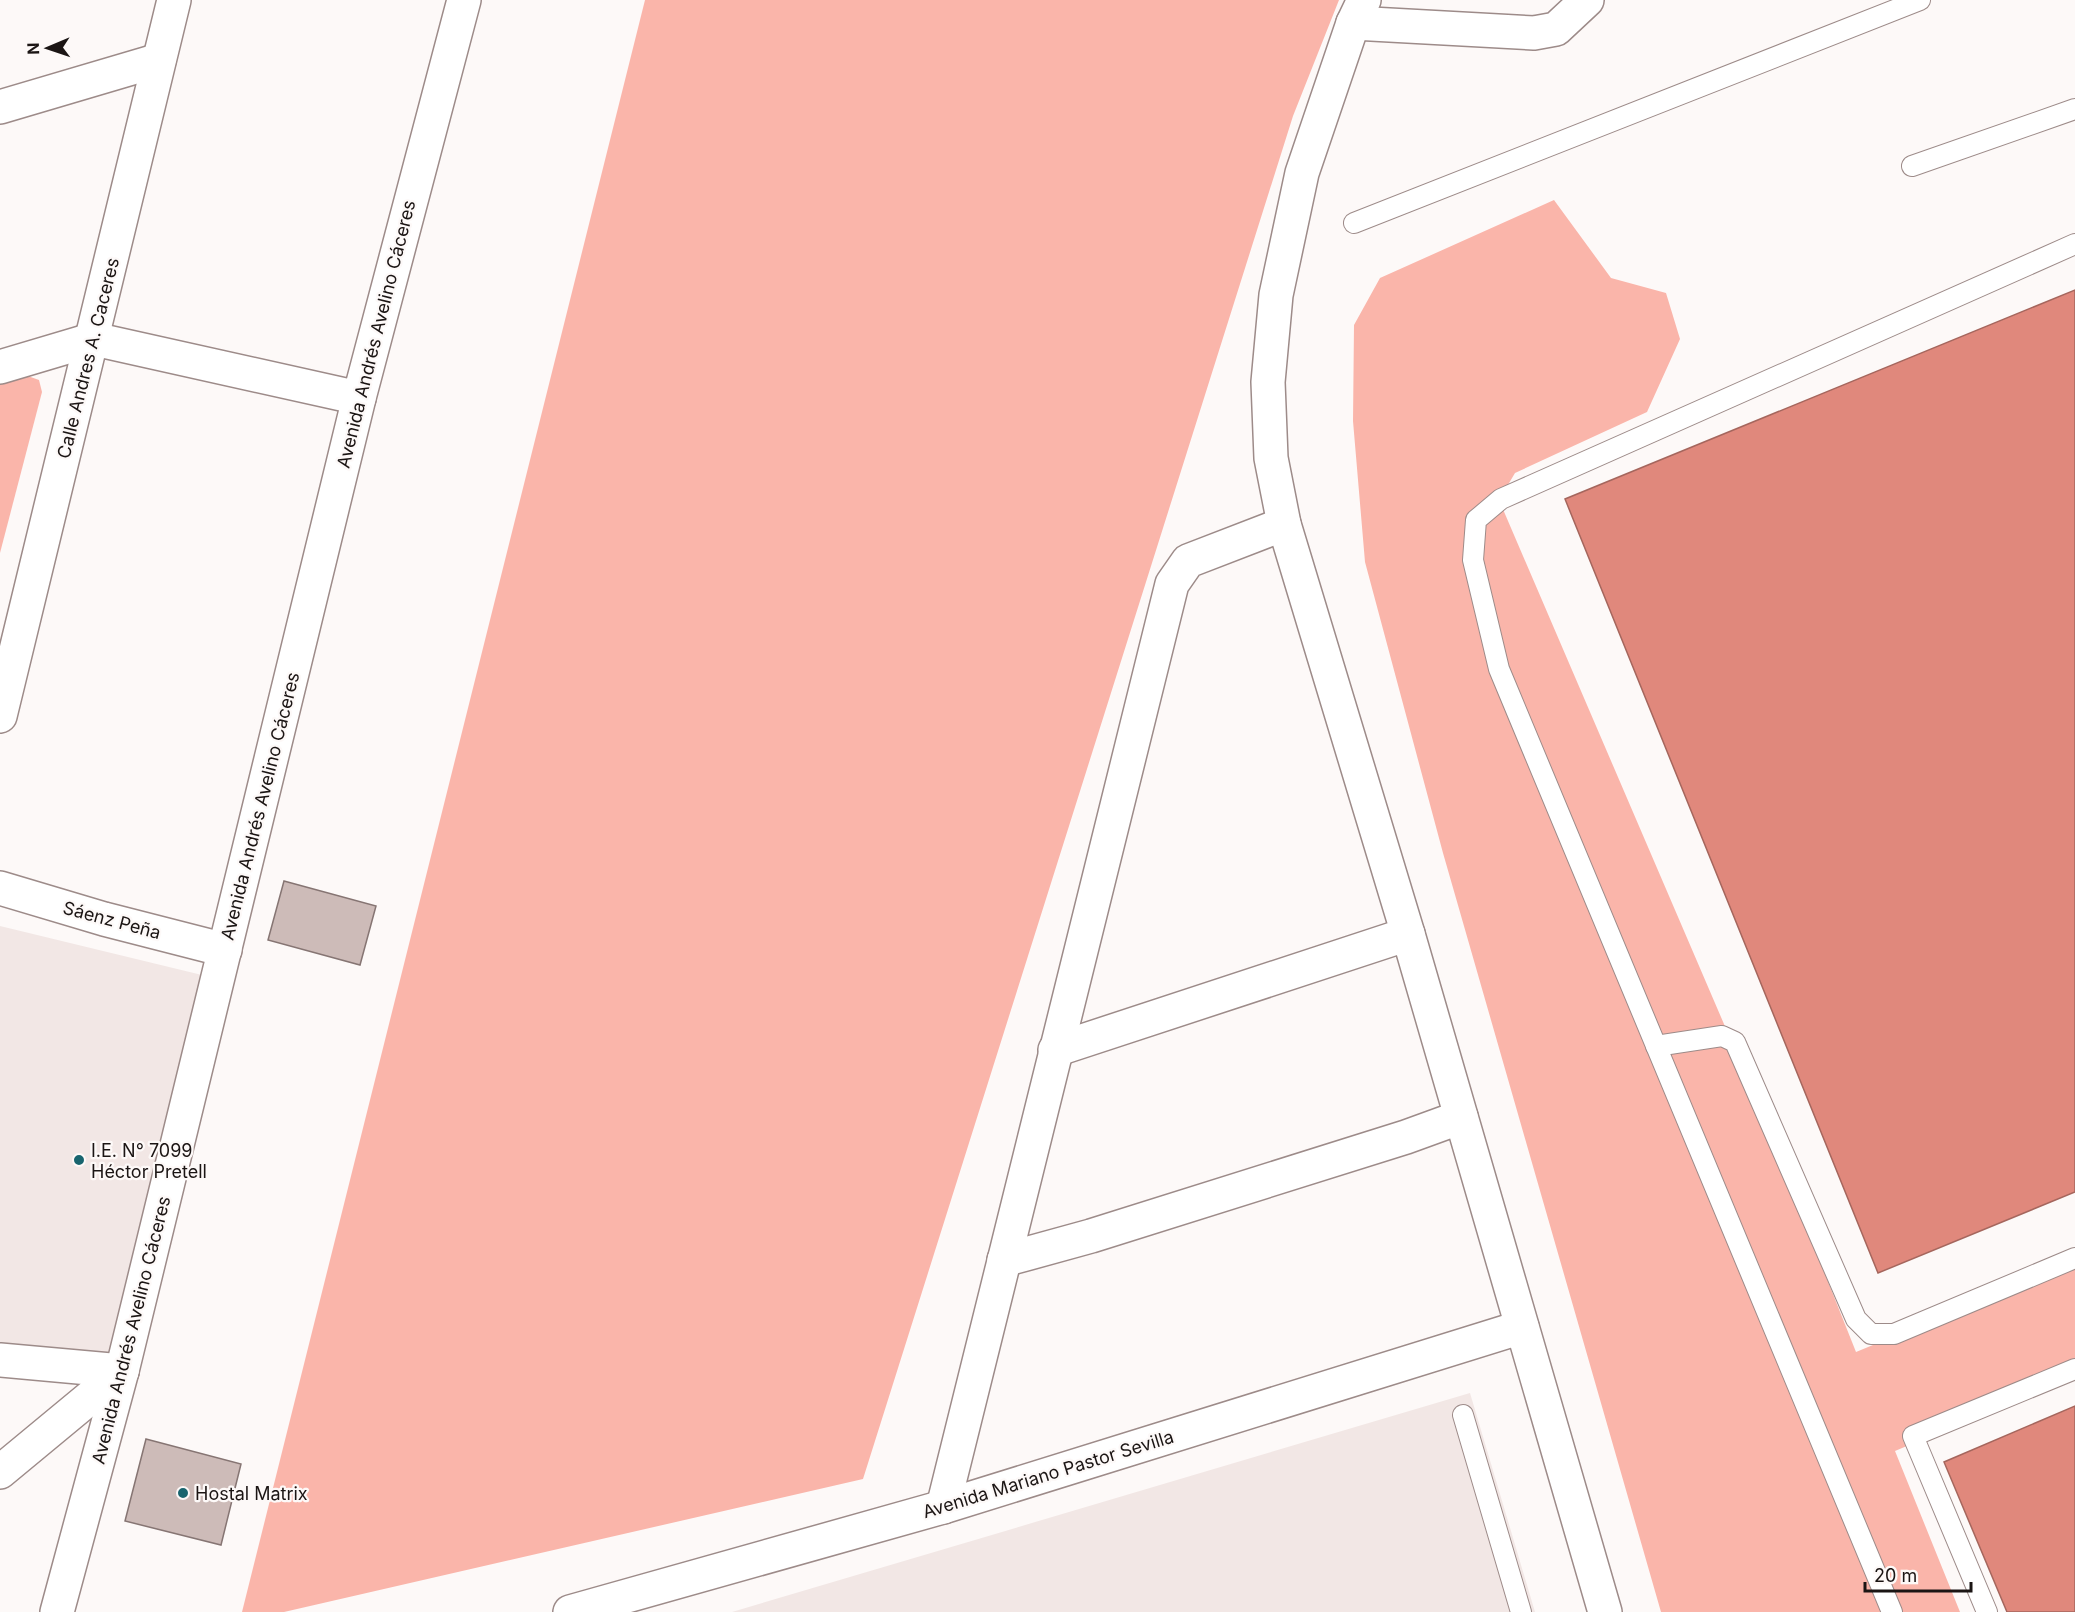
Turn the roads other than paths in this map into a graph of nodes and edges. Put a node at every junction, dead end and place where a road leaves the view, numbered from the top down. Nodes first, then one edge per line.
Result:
1 (174, 0) edge
2 (464, 0) edge
3 (1587, 0) edge
4 (1920, 0) edge
5 (1359, 12) edge
6 (159, 60) junction
7 (0, 107) edge
8 (2075, 109) edge
9 (1912, 166) dead end
10 (1354, 223) dead end
11 (2075, 244) edge
12 (94, 339) junction
13 (0, 367) edge
14 (359, 398) junction
15 (1284, 524) junction
16 (0, 716) edge
17 (0, 888) edge
18 (1408, 934) junction
19 (225, 950) junction
20 (1656, 1046) junction
21 (1055, 1050) junction
22 (1461, 1117) junction
23 (2075, 1258) edge
24 (1004, 1260) junction
25 (1522, 1327) junction
26 (0, 1360) edge
27 (2075, 1369) edge
28 (123, 1371) junction
29 (1463, 1415) dead end
30 (0, 1472) edge
31 (943, 1507) junction
32 (57, 1612) edge
33 (570, 1612) edge
34 (1521, 1612) edge
35 (1605, 1612) edge
36 (1892, 1612) edge
37 (1987, 1612) edge

1 - 6 street, Calle Andres A. Caceres
2 - 14 street, Avenida Andrés Avelino Cáceres
3 - 5 street
4 - 10 lane
5 - 15 street
6 - 7 street
6 - 12 street, Calle Andres A. Caceres
8 - 9 lane
11 - 20 lane
12 - 13 street
12 - 14 street
12 - 16 street, Calle Andres A. Caceres
14 - 19 street, Avenida Andrés Avelino Cáceres
15 - 18 street
15 - 21 street
17 - 19 street, Sáenz Peña
18 - 21 street
18 - 22 street
19 - 28 street, Avenida Andrés Avelino Cáceres
20 - 23 lane
20 - 36 lane
21 - 24 street
22 - 24 street
22 - 25 street
24 - 31 street
25 - 31 street, Avenida Mariano Pastor Sevilla
25 - 35 street
26 - 28 street
27 - 37 lane
28 - 30 street
28 - 32 street, Avenida Andrés Avelino Cáceres
29 - 34 lane
31 - 33 street, Avenida Mariano Pastor Sevilla

